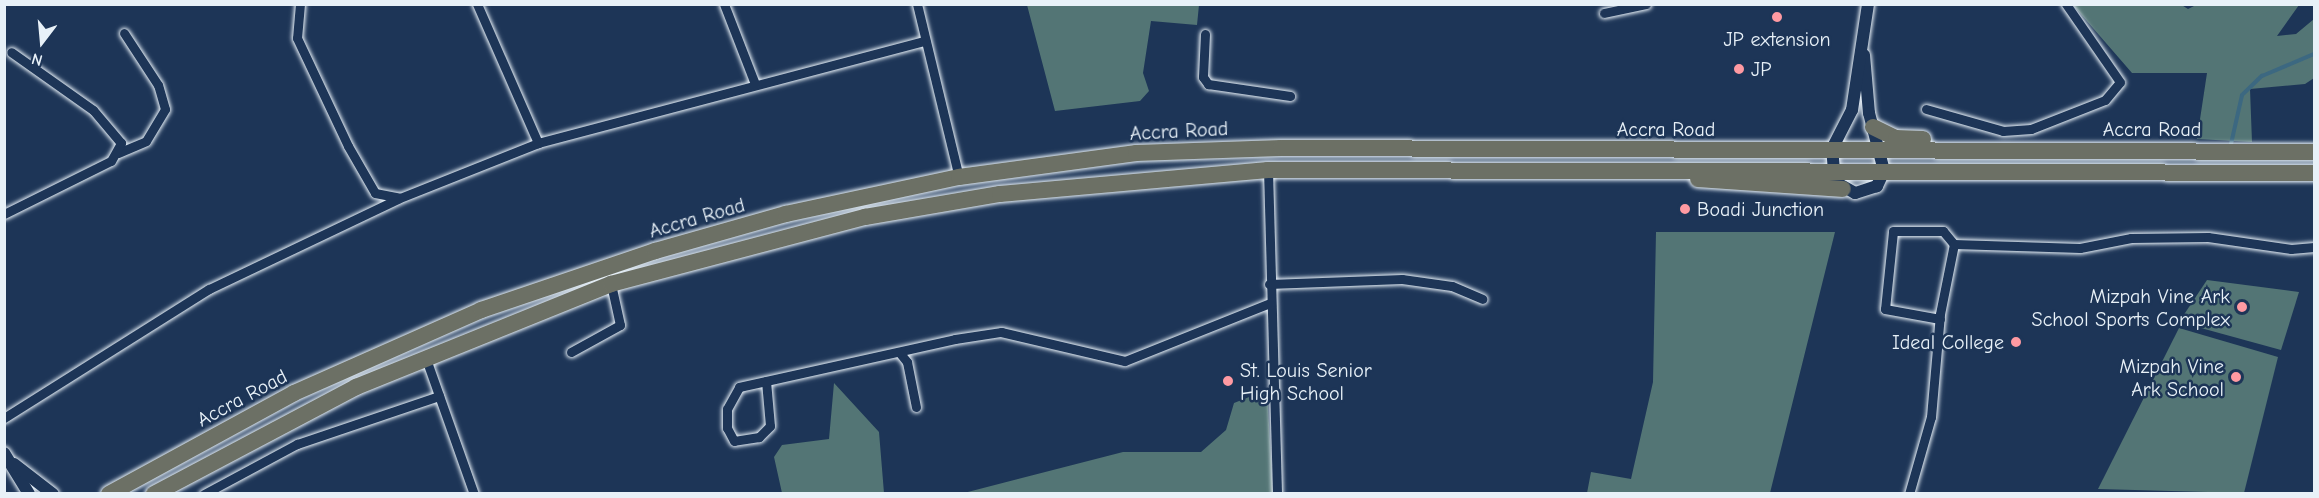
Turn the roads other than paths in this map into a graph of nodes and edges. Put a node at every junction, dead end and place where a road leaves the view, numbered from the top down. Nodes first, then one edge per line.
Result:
1 (300, 4) edge
2 (477, 4) edge
3 (724, 4) edge
4 (917, 4) edge
5 (1646, 4) edge
6 (1868, 4) edge
7 (2066, 4) edge
8 (1604, 13) dead end
9 (124, 33) dead end
10 (1205, 34) dead end
11 (925, 41) junction
12 (11, 52) dead end
13 (1864, 56) junction
14 (755, 84) junction
15 (1290, 96) dead end
16 (1926, 109) dead end
17 (1873, 127) junction
18 (538, 143) junction
19 (1832, 149) junction
20 (1881, 150) junction
21 (2018, 150) junction
22 (2314, 152) edge
23 (118, 153) junction
24 (1268, 170) junction
25 (1830, 170) junction
26 (1884, 171) junction
27 (1650, 172) junction
28 (2314, 173) edge
29 (958, 177) junction
30 (1843, 189) junction
31 (400, 198) junction
32 (4, 214) edge
33 (1954, 244) junction
34 (2314, 247) edge
35 (611, 284) junction
36 (1269, 284) junction
37 (1482, 299) dead end
38 (1270, 303) junction
39 (1940, 320) junction
40 (571, 352) dead end
41 (898, 352) junction
42 (425, 356) junction
43 (766, 381) junction
44 (439, 396) junction
45 (916, 407) dead end
46 (4, 418) edge
47 (4, 453) edge
48 (14, 464) junction
49 (29, 494) edge
50 (54, 494) edge
51 (109, 494) edge
52 (154, 494) edge
53 (204, 494) edge
54 (474, 494) edge
55 (1277, 494) edge
56 (1909, 494) edge

1 - 31 street
2 - 18 street
3 - 14 street
4 - 11 street
5 - 8 street
6 - 13 street
7 - 16 street
9 - 23 street
10 - 15 street
11 - 14 street
11 - 29 street
12 - 23 street
13 - 17 street
13 - 19 street
14 - 18 street
17 - 20 street
17 - 21 highway
18 - 31 street
19 - 20 highway, Accra Road
19 - 25 street
19 - 29 highway, Accra Road
20 - 21 highway, Accra Road
20 - 26 street
21 - 22 highway, Accra Road
23 - 32 street
24 - 27 highway, Accra Road
24 - 35 highway, Accra Road
24 - 36 street
25 - 26 highway, Accra Road
25 - 27 highway, Accra Road
25 - 30 street
26 - 28 highway, Accra Road
26 - 30 street
27 - 30 highway
29 - 51 highway, Accra Road
31 - 46 street
33 - 34 street
33 - 39 street
33 - 39 street
35 - 40 street
35 - 42 highway, Accra Road
36 - 37 street
36 - 38 street
38 - 41 street
38 - 55 street
39 - 56 street
41 - 43 street
41 - 45 street
42 - 44 street
42 - 52 highway, Accra Road
43 - 43 street
44 - 53 street
44 - 54 street
47 - 48 street
48 - 49 street
48 - 50 street

